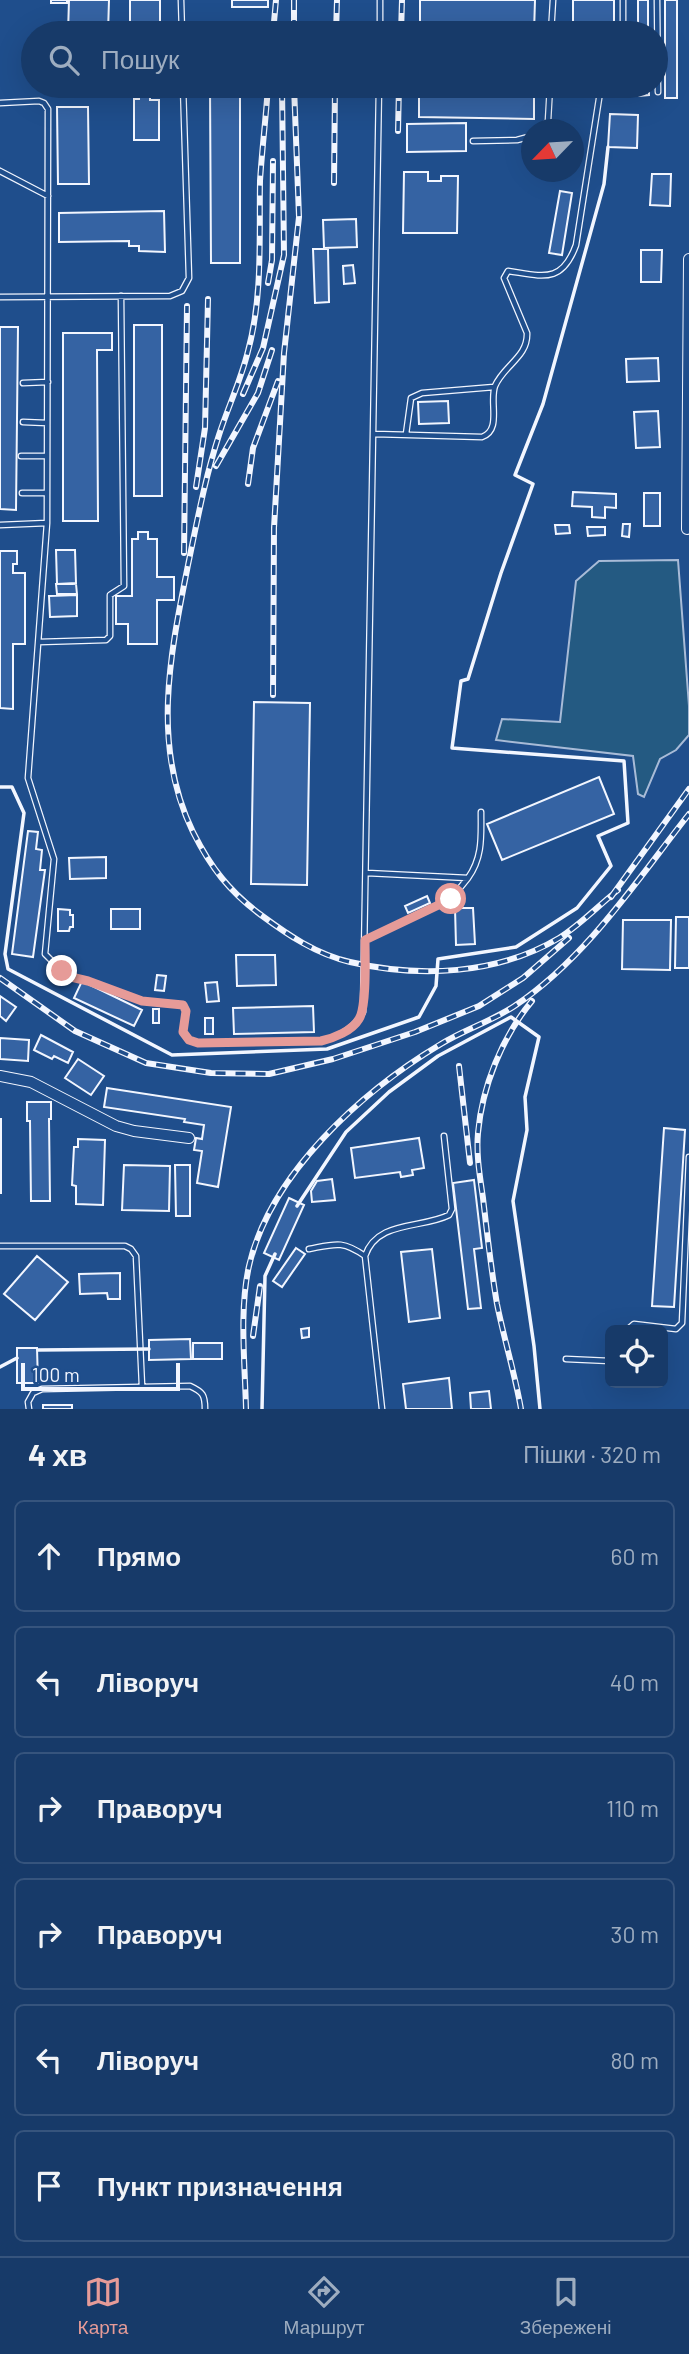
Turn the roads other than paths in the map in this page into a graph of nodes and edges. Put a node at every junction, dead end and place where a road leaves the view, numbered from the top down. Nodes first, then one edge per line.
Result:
1 (181, 0) edge
2 (380, 0) edge
3 (552, 0) edge
4 (623, 0) edge
5 (657, 0) edge
6 (182, 21) edge
7 (380, 21) edge
8 (551, 21) edge
9 (623, 21) edge
10 (657, 21) edge
11 (183, 98) edge
12 (379, 98) edge
13 (549, 98) edge
14 (599, 98) edge
15 (0, 103) edge
16 (548, 119) edge
17 (521, 139) edge
18 (472, 141) dead end
19 (0, 171) edge
20 (48, 196) junction
21 (689, 259) edge
22 (121, 296) junction
23 (0, 297) edge
24 (48, 297) junction
25 (23, 383) dead end
26 (48, 383) junction
27 (495, 387) junction
28 (23, 422) dead end
29 (47, 423) junction
30 (375, 434) junction
31 (406, 434) junction
32 (21, 456) dead end
33 (47, 456) junction
34 (22, 493) dead end
35 (47, 493) junction
36 (47, 523) junction
37 (0, 525) edge
38 (687, 529) dead end
39 (39, 642) junction
40 (481, 811) dead end
41 (367, 873) junction
42 (468, 878) junction
43 (365, 940) junction
44 (0, 1076) edge
45 (444, 1136) dead end
46 (189, 1138) dead end
47 (689, 1157) edge
48 (0, 1246) edge
49 (309, 1248) dead end
50 (365, 1256) junction
51 (686, 1306) edge
52 (668, 1328) edge
53 (566, 1360) dead end
54 (605, 1361) edge
55 (142, 1386) junction
56 (29, 1409) edge
57 (205, 1409) edge
58 (382, 1409) edge

1 - 6 lane
2 - 7 lane
3 - 8 lane
4 - 9 lane
5 - 10 lane
11 - 22 lane
12 - 30 lane
13 - 16 lane
14 - 27 lane
15 - 20 lane
17 - 18 lane
19 - 20 lane
20 - 24 lane
21 - 38 street
22 - 24 lane
22 - 39 lane
23 - 24 lane
24 - 26 lane
25 - 26 lane
26 - 29 lane
27 - 31 lane
27 - 31 lane
28 - 29 lane
29 - 33 lane
30 - 31 lane
30 - 41 lane
32 - 33 lane
33 - 35 lane
34 - 35 lane
35 - 36 lane
36 - 37 lane
36 - 39 lane
39 - 43 lane
40 - 42 lane
41 - 42 lane
41 - 43 lane
42 - 43 lane
44 - 46 street
45 - 50 lane
47 - 51 lane
48 - 55 lane
49 - 50 lane
50 - 58 lane
51 - 52 lane
53 - 54 lane
55 - 56 lane
55 - 57 lane

